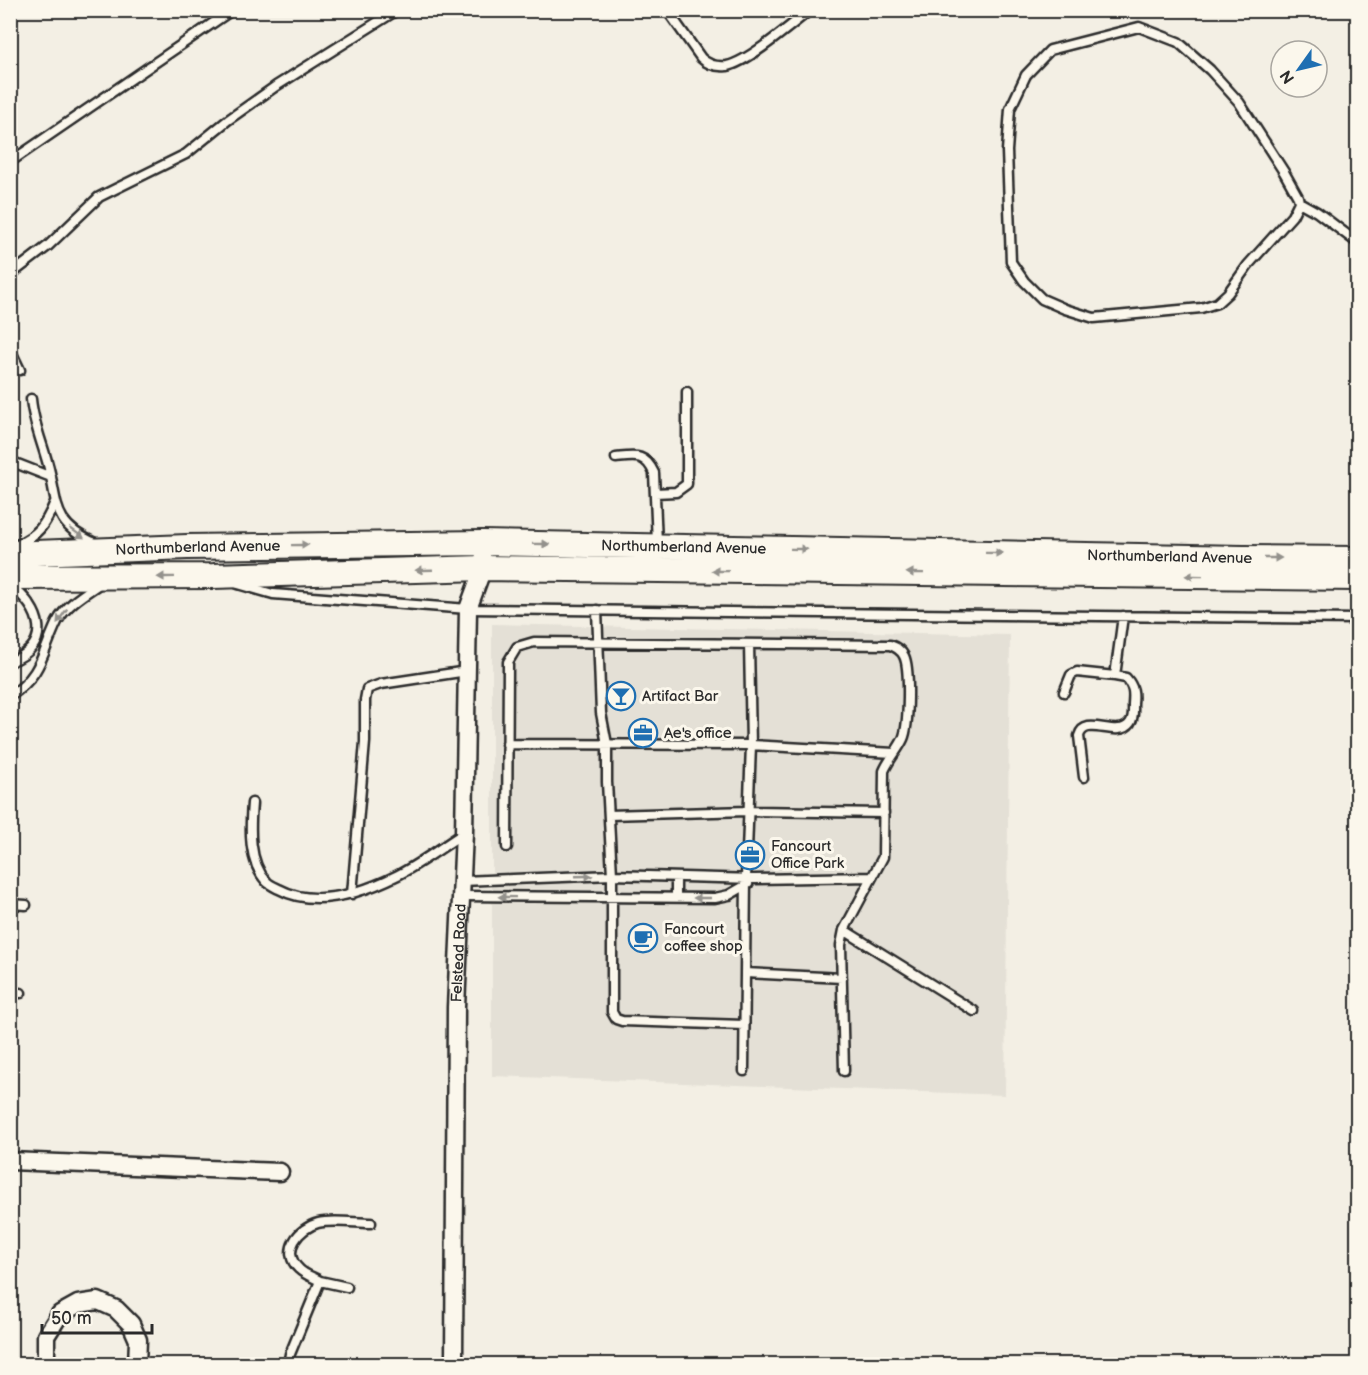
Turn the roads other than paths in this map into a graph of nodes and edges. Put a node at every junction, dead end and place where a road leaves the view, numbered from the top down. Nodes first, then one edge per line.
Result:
1 (232, 10) edge
2 (397, 10) edge
3 (667, 10) edge
4 (810, 10) edge
5 (10, 162) edge
6 (1299, 202) junction
7 (1358, 243) edge
8 (10, 275) edge
9 (10, 349) edge
10 (20, 370) dead end
11 (687, 392) dead end
12 (31, 399) dead end
13 (616, 458) dead end
14 (10, 461) edge
15 (51, 477) junction
16 (655, 494) junction
17 (55, 502) junction
18 (483, 543) junction
19 (657, 546) junction
20 (10, 548) edge
21 (113, 550) junction
22 (10, 554) edge
23 (1358, 559) edge
24 (483, 568) junction
25 (213, 576) junction
26 (10, 577) edge
27 (106, 578) junction
28 (1358, 578) edge
29 (10, 585) edge
30 (468, 609) junction
31 (597, 610) junction
32 (1123, 616) junction
33 (1358, 619) edge
34 (597, 643) junction
35 (749, 644) junction
36 (10, 662) edge
37 (467, 671) junction
38 (1115, 676) junction
39 (1064, 692) dead end
40 (10, 696) edge
41 (507, 744) junction
42 (607, 744) junction
43 (751, 745) junction
44 (894, 753) junction
45 (1084, 777) dead end
46 (252, 803) dead end
47 (748, 811) junction
48 (884, 813) junction
49 (609, 815) junction
50 (464, 833) junction
51 (507, 848) dead end
52 (612, 875) junction
53 (676, 876) junction
54 (873, 877) junction
55 (746, 882) junction
56 (462, 889) junction
57 (352, 894) junction
58 (613, 897) junction
59 (676, 897) junction
60 (10, 904) edge
61 (26, 904) dead end
62 (844, 930) junction
63 (745, 973) junction
64 (842, 978) junction
65 (10, 993) edge
66 (21, 993) dead end
67 (974, 1011) dead end
68 (744, 1025) junction
69 (744, 1071) dead end
70 (844, 1071) dead end
71 (10, 1161) edge
72 (280, 1172) dead end
73 (371, 1223) dead end
74 (320, 1281) junction
75 (347, 1287) dead end
76 (46, 1365) edge
77 (137, 1365) edge
78 (288, 1365) edge
79 (454, 1365) edge

1 - 5 lane
2 - 8 lane
3 - 4 lane
6 - 6 lane
6 - 7 lane
9 - 10 lane
11 - 16 lane
12 - 15 lane
13 - 16 lane
14 - 15 lane
15 - 17 lane
16 - 19 lane
17 - 20 lane
17 -> 21 lane
18 -> 19 main road, Northumberland Avenue
21 -> 18 main road, Northumberland Avenue
18 - 24 street, Felstead Road
19 -> 23 main road, Northumberland Avenue
21 - 22 main road, Northumberland Avenue
24 -> 25 main road, Northumberland Avenue
28 -> 24 main road, Northumberland Avenue
24 - 30 street, Felstead Road
25 -> 27 main road, Northumberland Avenue
25 - 30 lane
26 - 27 main road, Northumberland Avenue
27 -> 40 lane
29 - 36 lane
30 - 31 lane
30 - 37 street, Felstead Road
31 - 32 lane
31 - 34 lane
32 - 33 lane
32 - 38 lane
34 - 35 lane
34 - 41 lane
34 - 42 lane
35 - 43 lane
35 - 44 lane
37 - 50 street, Felstead Road
37 - 57 lane
38 - 39 lane
38 - 45 lane
41 - 42 lane
41 - 51 lane
42 - 43 lane
42 - 49 lane
43 - 44 lane
43 - 47 lane
44 - 48 lane
46 - 57 lane
47 - 48 lane
47 - 49 lane
47 - 55 lane
48 - 54 lane
49 - 52 lane
50 - 56 street, Felstead Road
50 - 57 lane
52 - 53 lane
56 -> 52 lane
52 - 58 lane
53 - 55 lane
53 - 59 lane
54 - 55 lane
54 - 62 lane
55 -> 59 lane
55 - 63 lane
58 -> 56 lane
56 - 79 street, Felstead Road
58 - 59 lane
58 - 68 lane
60 - 61 lane
62 - 64 lane
62 - 67 lane
63 - 64 lane
63 - 68 lane
64 - 70 lane
65 - 66 lane
68 - 69 lane
71 - 72 street
73 - 74 lane
74 - 75 lane
74 - 78 lane
76 - 77 street

